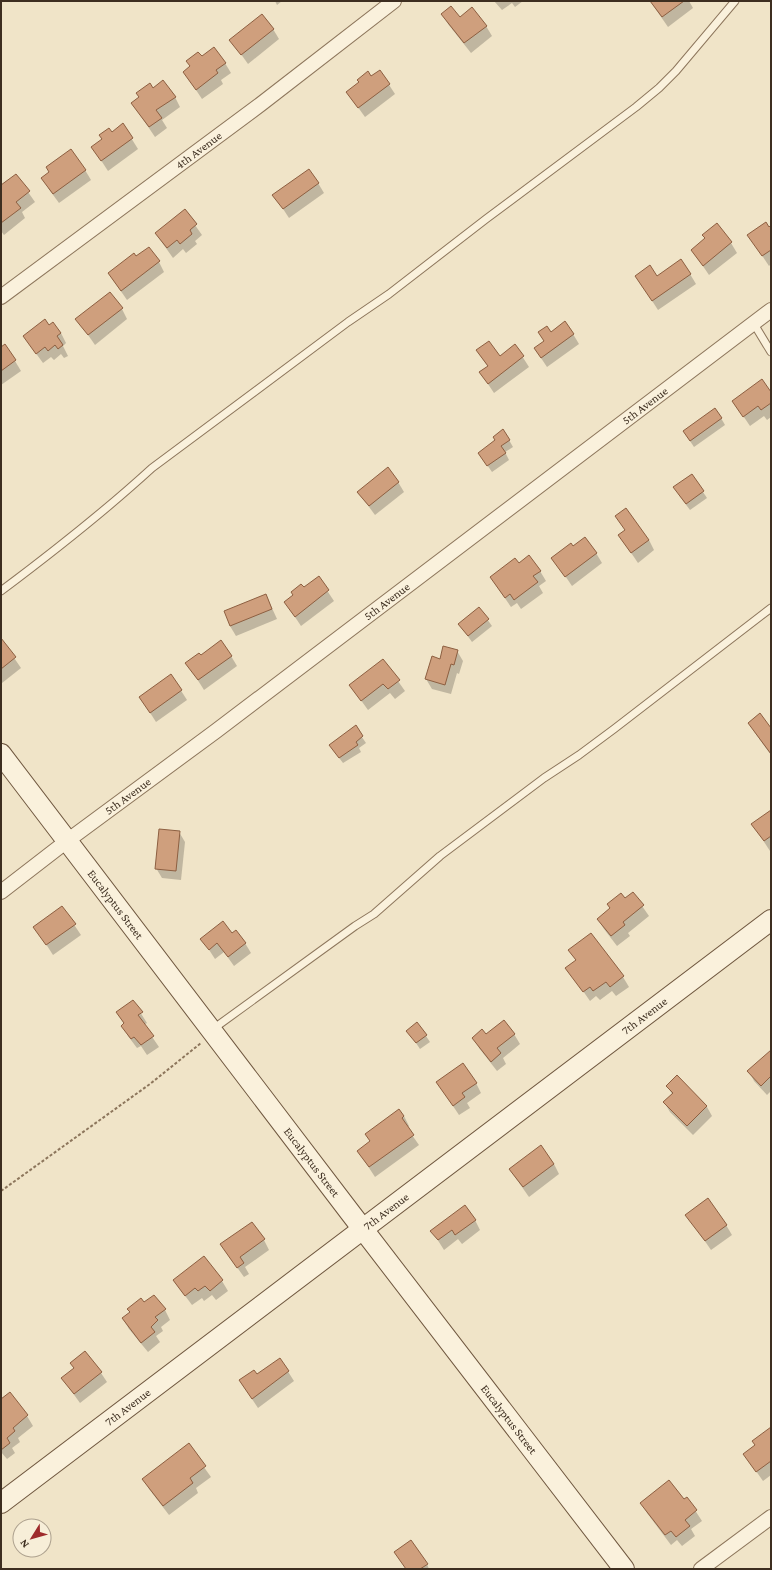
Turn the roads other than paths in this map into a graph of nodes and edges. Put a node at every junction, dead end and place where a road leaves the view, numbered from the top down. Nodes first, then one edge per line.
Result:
1 (394, 1) edge
2 (736, 1) edge
3 (1, 297) edge
4 (771, 310) edge
5 (754, 324) junction
6 (771, 352) edge
7 (1, 591) edge
8 (771, 608) edge
9 (1, 754) edge
10 (67, 841) junction
11 (1, 892) edge
12 (771, 920) edge
13 (211, 1030) junction
14 (362, 1228) junction
15 (1, 1503) edge
16 (771, 1517) edge
17 (624, 1569) edge
18 (701, 1569) edge

1 - 3 street, 4th Avenue
2 - 7 lane
4 - 5 street, 5th Avenue
5 - 6 lane
5 - 10 street, 5th Avenue
8 - 13 lane
9 - 10 main road, Eucalyptus Street
10 - 11 street, 5th Avenue
10 - 13 main road, Eucalyptus Street
12 - 14 main road, 7th Avenue
13 - 14 main road, Eucalyptus Street
14 - 15 main road, 7th Avenue
14 - 17 main road, Eucalyptus Street
16 - 18 street

